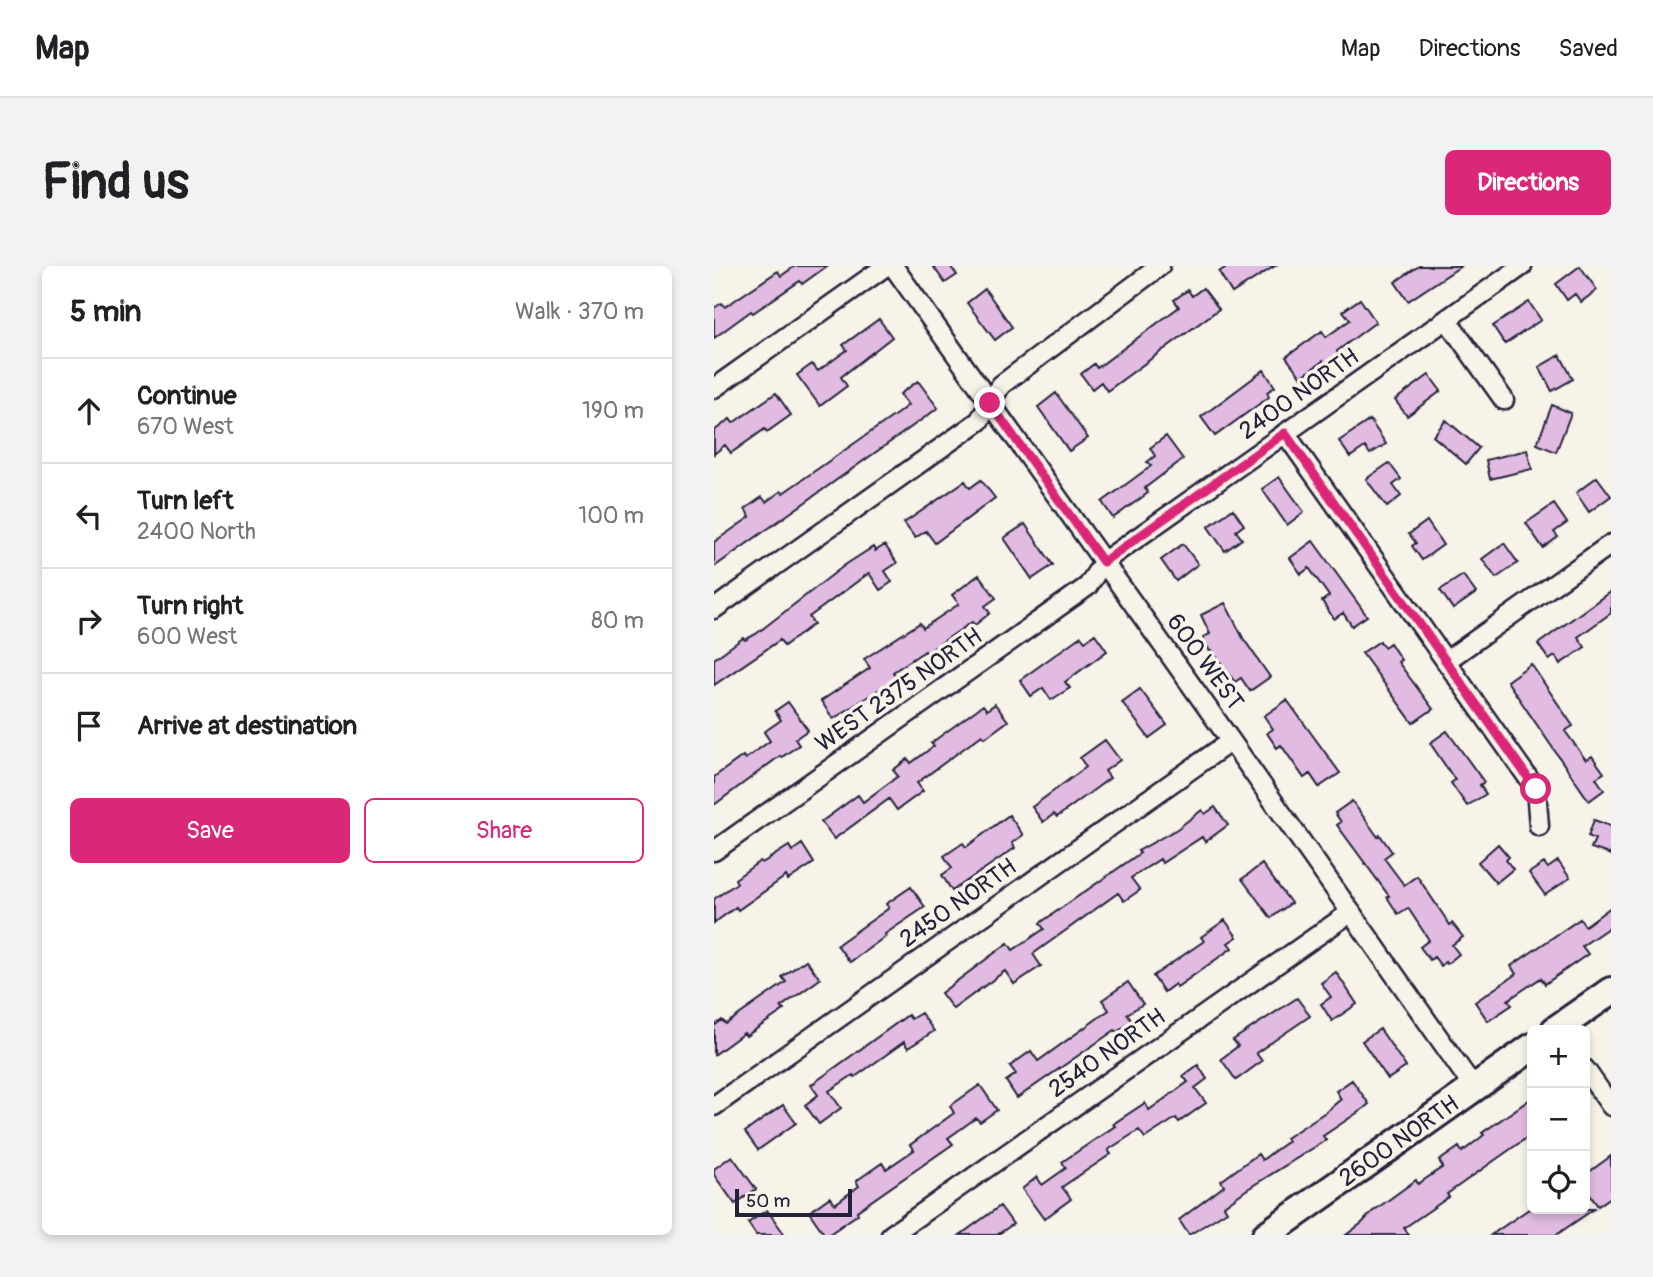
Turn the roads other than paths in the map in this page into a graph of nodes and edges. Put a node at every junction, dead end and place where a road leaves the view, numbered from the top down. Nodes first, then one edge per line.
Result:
1 (886, 266) edge
2 (893, 266) edge
3 (1160, 266) edge
4 (1522, 266) edge
5 (1447, 320) junction
6 (714, 388) edge
7 (1504, 400) dead end
8 (990, 403) junction
9 (1285, 433) junction
10 (1611, 544) edge
11 (1103, 562) junction
12 (714, 609) edge
13 (1446, 661) junction
14 (1231, 741) junction
15 (1539, 826) dead end
16 (714, 851) edge
17 (1351, 912) junction
18 (1611, 991) edge
19 (1564, 1025) edge
20 (1527, 1051) edge
21 (1590, 1076) edge
22 (1474, 1088) junction
23 (714, 1106) edge
24 (1611, 1106) edge
25 (891, 1235) edge
26 (1266, 1235) edge

1 - 6 street
2 - 8 street, 600 WEST
3 - 8 street
4 - 5 street, 2400 NORTH
5 - 7 street
5 - 9 street, 2400 NORTH
8 - 11 street, 600 WEST
8 - 12 street
9 - 11 street, 2400 NORTH
9 - 13 street
10 - 13 street
11 - 14 street, 600 WEST
11 - 16 street, WEST 2375 NORTH
13 - 15 street
14 - 17 street, 600 WEST
14 - 23 street, 2450 NORTH
17 - 22 street, 600 WEST
17 - 25 street, 2540 NORTH
18 - 19 street
20 - 22 street, 2600 NORTH
21 - 24 street
22 - 26 street, 2600 NORTH

